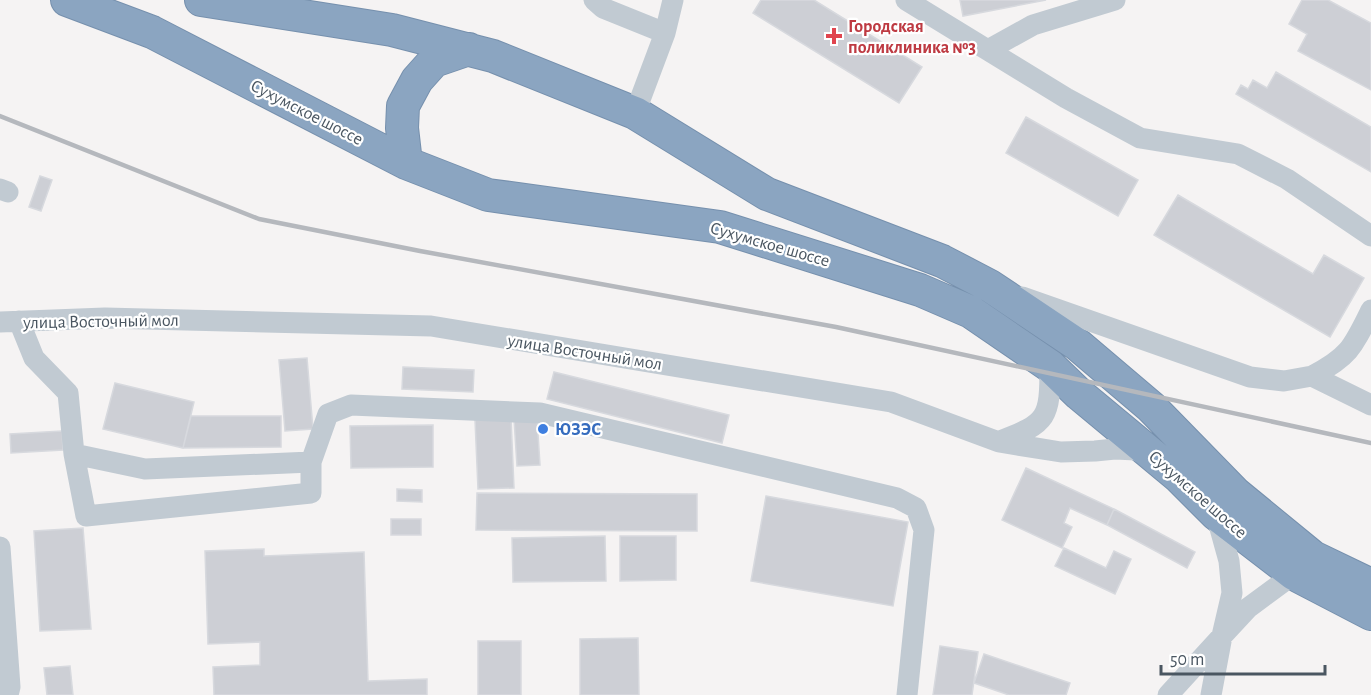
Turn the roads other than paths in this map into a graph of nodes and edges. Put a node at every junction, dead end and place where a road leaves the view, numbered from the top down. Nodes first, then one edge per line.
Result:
1 (67, 0) edge
2 (201, 0) edge
3 (594, 0) edge
4 (673, 0) edge
5 (906, 0) edge
6 (1115, 0) edge
7 (246, 3) edge
8 (665, 33) junction
9 (469, 49) junction
10 (988, 50) junction
11 (635, 113) junction
12 (406, 164) junction
13 (1371, 236) edge
14 (990, 286) junction
15 (1371, 310) edge
16 (10, 322) edge
17 (1362, 345) edge
18 (1050, 366) junction
19 (1312, 376) junction
20 (1371, 405) edge
21 (999, 442) junction
22 (74, 454) junction
23 (1158, 459) junction
24 (311, 462) junction
25 (1216, 514) junction
26 (0, 547) edge
27 (1294, 574) junction
28 (1371, 585) edge
29 (1371, 615) edge
30 (1222, 636) junction
31 (8, 695) edge
32 (907, 695) edge
33 (1168, 695) edge
34 (1211, 695) edge

1 - 12 highway, Сухумское шоссе
2 - 7 highway, Сухумское шоссе
3 - 8 street
4 - 8 street
5 - 10 street
6 - 10 street
7 - 9 highway, Сухумское шоссе
8 - 11 street
9 - 11 highway, Сухумское шоссе
9 - 12 highway
10 - 13 street
11 - 14 highway, Сухумское шоссе
12 - 18 highway, Сухумское шоссе
14 - 19 street
14 - 28 highway, Сухумское шоссе
15 - 17 street
16 - 21 street, улица Восточный мол
16 - 22 street
17 - 19 street
18 - 21 street
18 - 23 highway, Сухумское шоссе
19 - 20 street
21 - 23 street, улица Восточный мол
22 - 24 street
22 - 24 street
23 - 25 highway, Сухумское шоссе
24 - 32 street
25 - 27 highway, Сухумское шоссе
25 - 30 street
26 - 31 street
27 - 29 highway, Сухумское шоссе
27 - 30 street
30 - 33 street
30 - 34 street

